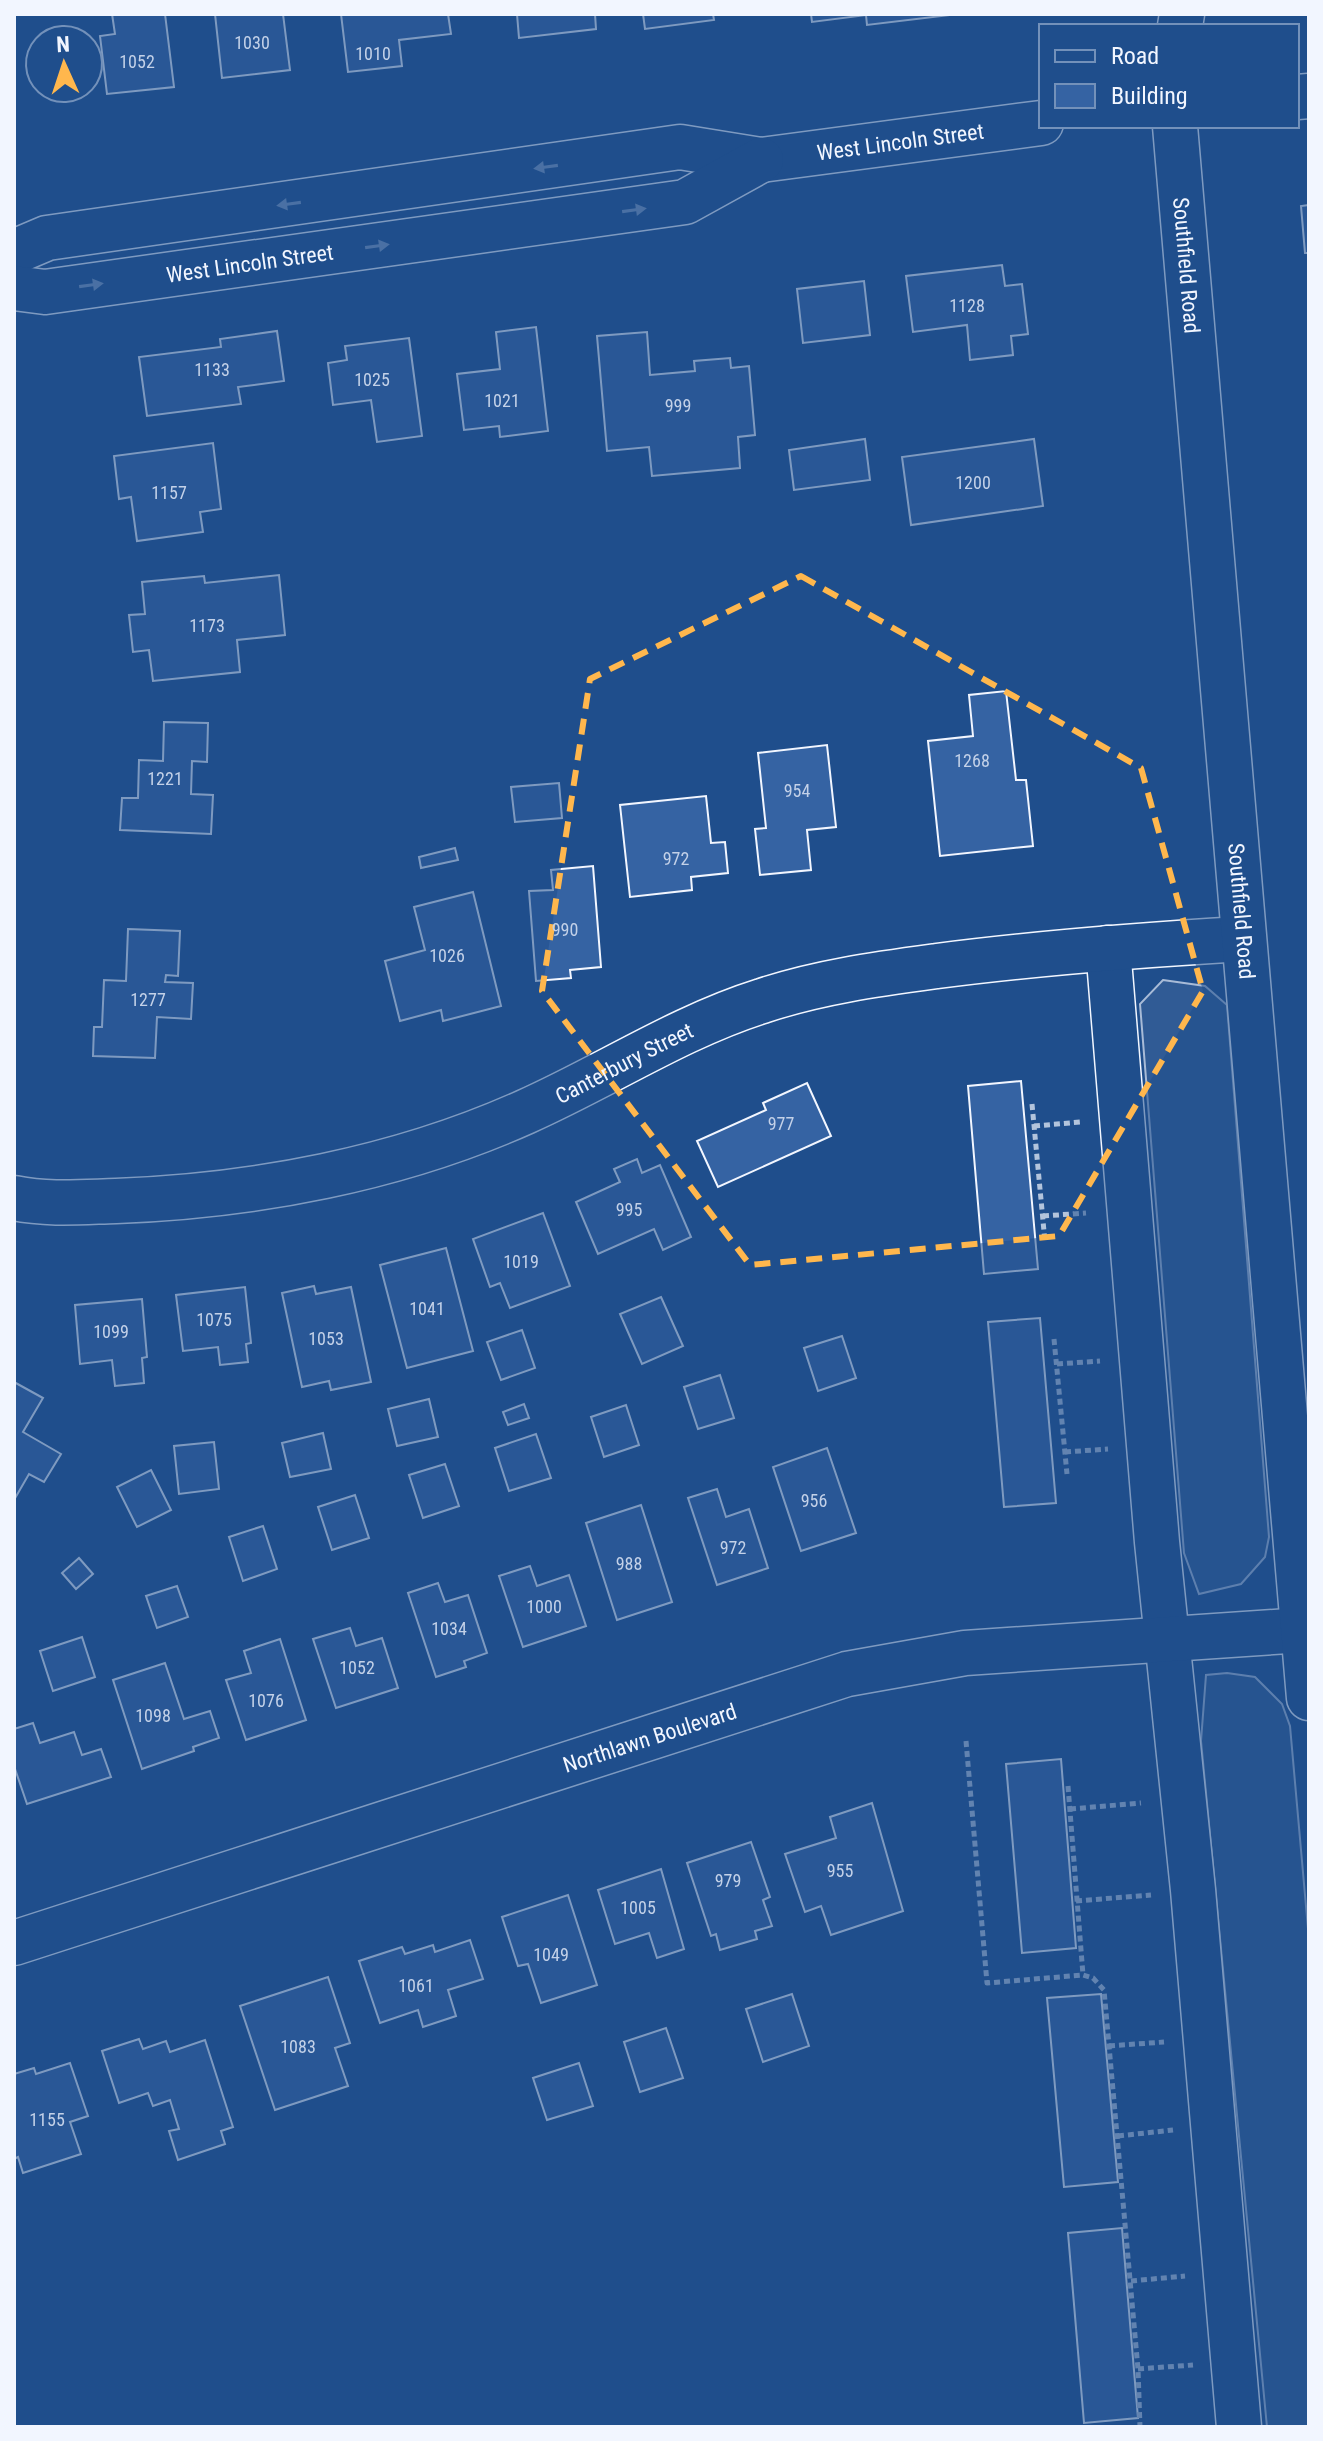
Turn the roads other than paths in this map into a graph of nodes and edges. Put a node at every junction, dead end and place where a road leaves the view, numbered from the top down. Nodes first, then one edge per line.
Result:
1 (1039, 123) edge
2 (1175, 128) edge
3 (761, 160) junction
4 (480, 176) junction
5 (486, 231) junction
6 (14, 252) edge
7 (14, 288) edge
8 (1242, 939) junction
9 (1108, 948) junction
10 (14, 1198) edge
11 (1303, 1575) edge
12 (1303, 1630) junction
13 (1167, 1638) junction
14 (1309, 1698) edge
15 (14, 1943) edge
16 (1239, 2427) edge

1 - 3 street, West Lincoln Street
2 - 8 street, Southfield Road
3 -> 4 street, West Lincoln Street
5 -> 3 street, West Lincoln Street
4 - 5 street
4 -> 6 street, West Lincoln Street
7 -> 5 street, West Lincoln Street
8 - 9 street, Canterbury Street
8 - 11 street, Southfield Road
9 - 10 street, Canterbury Street
9 - 13 street
11 - 12 street, Southfield Road
12 - 13 street, Northlawn Boulevard
12 - 14 street, Southfield Road
13 - 15 street, Northlawn Boulevard
13 - 16 street

